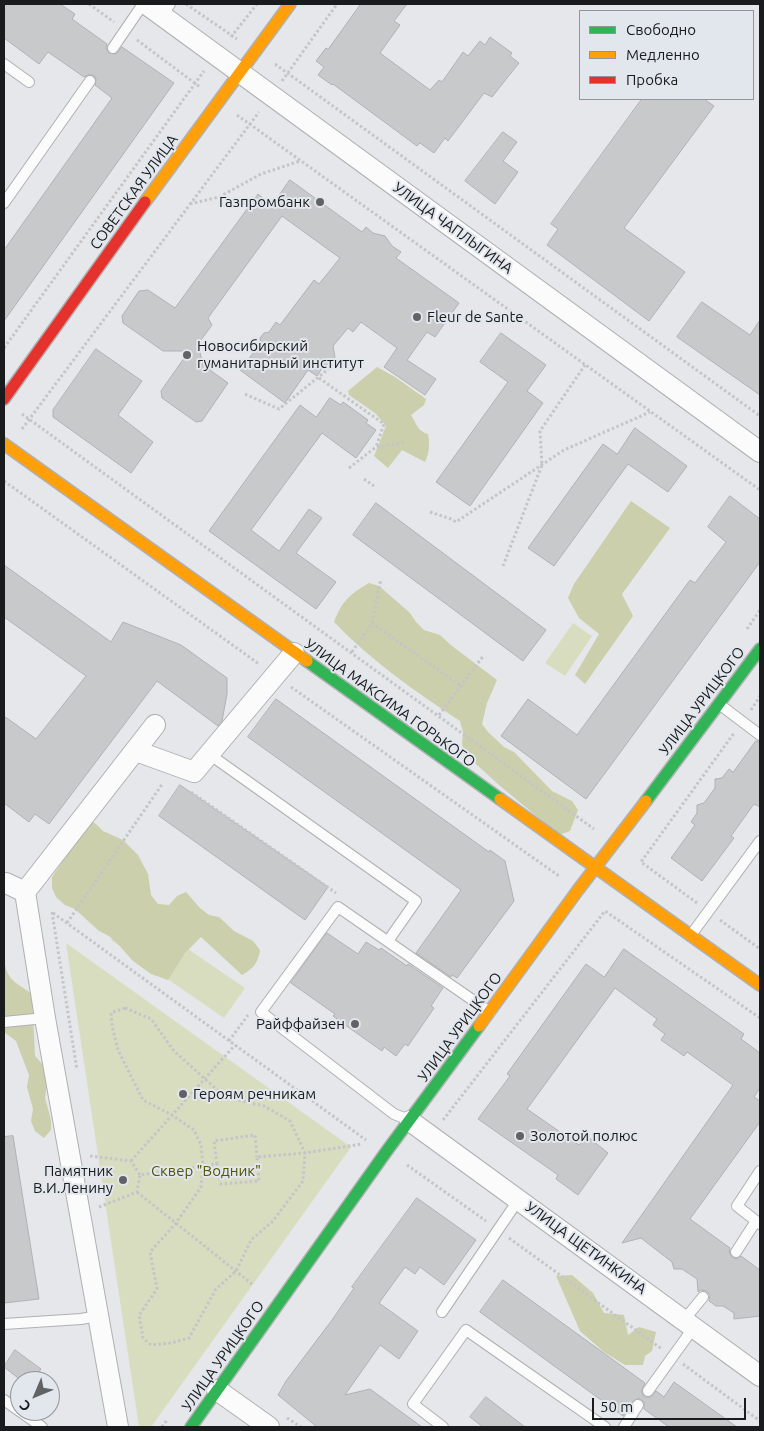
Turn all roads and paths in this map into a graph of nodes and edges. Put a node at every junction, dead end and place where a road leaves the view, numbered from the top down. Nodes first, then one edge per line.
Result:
1 (89, 4) edge
2 (186, 4) edge
3 (257, 4) edge
4 (290, 4) edge
5 (337, 4) edge
6 (155, 7) edge
7 (125, 30) junction
8 (232, 36) junction
9 (113, 48) dead end
10 (256, 50) junction
11 (216, 56) junction
12 (4, 64) edge
13 (240, 73) junction
14 (288, 73) junction
15 (90, 81) dead end
16 (29, 82) dead end
17 (195, 83) junction
18 (271, 97) junction
19 (218, 102) junction
20 (249, 124) junction
21 (301, 161) junction
22 (4, 203) edge
23 (189, 204) junction
24 (4, 348) edge
25 (337, 362) dead end
26 (585, 365) junction
27 (318, 377) junction
28 (245, 394) dead end
29 (4, 399) edge
30 (16, 410) dead end
31 (650, 411) junction
32 (760, 416) edge
33 (29, 419) junction
34 (406, 442) dead end
35 (6, 446) edge
36 (376, 447) junction
37 (760, 452) edge
38 (542, 465) junction
39 (349, 468) dead end
40 (364, 479) dead end
41 (4, 481) edge
42 (374, 486) dead end
43 (760, 490) edge
44 (430, 512) dead end
45 (503, 566) dead end
46 (381, 579) dead end
47 (372, 623) junction
48 (760, 649) edge
49 (294, 653) junction
50 (352, 653) junction
51 (484, 655) dead end
52 (274, 675) junction
53 (461, 686) junction
54 (760, 696) edge
55 (718, 704) junction
56 (438, 715) junction
57 (742, 722) junction
58 (155, 725) dead end
59 (760, 735) edge
60 (136, 751) junction
61 (208, 754) junction
62 (168, 776) dead end
63 (184, 787) dead end
64 (598, 832) dead end
65 (760, 841) edge
66 (641, 862) dead end
67 (595, 867) junction
68 (563, 879) dead end
69 (6, 883) dead end
70 (25, 892) junction
71 (330, 901) dead end
72 (52, 912) junction
73 (67, 923) junction
74 (690, 935) junction
75 (388, 941) junction
76 (760, 985) edge
77 (252, 1010) dead end
78 (490, 1012) junction
79 (45, 1018) junction
80 (760, 1018) edge
81 (4, 1022) edge
82 (229, 1041) junction
83 (235, 1045) junction
84 (78, 1078) dead end
85 (205, 1079) junction
86 (172, 1115) junction
87 (443, 1119) dead end
88 (410, 1120) junction
89 (305, 1153) junction
90 (257, 1157) junction
91 (131, 1161) junction
92 (92, 1164) dead end
93 (217, 1164) junction
94 (407, 1165) dead end
95 (203, 1166) junction
96 (760, 1170) edge
97 (140, 1175) junction
98 (137, 1192) junction
99 (98, 1198) dead end
100 (519, 1199) junction
101 (758, 1222) edge
102 (176, 1223) junction
103 (498, 1230) junction
104 (736, 1252) dead end
105 (236, 1272) junction
106 (252, 1284) dead end
107 (704, 1297) dead end
108 (442, 1312) dead end
109 (98, 1316) junction
110 (4, 1324) edge
111 (689, 1324) junction
112 (672, 1356) junction
113 (760, 1376) edge
114 (217, 1390) junction
115 (648, 1391) dead end
116 (4, 1400) edge
117 (638, 1405) dead end
118 (760, 1422) edge
119 (628, 1426) edge
120 (42, 1427) edge
121 (118, 1427) edge
122 (191, 1427) edge
123 (269, 1427) edge
124 (443, 1427) edge
125 (605, 1427) edge

1 - 7 path
2 - 8 path
3 - 8 path
4 - 10 street, СОВЕТСКАЯ УЛИЦА
5 - 14 path
6 - 7 lane
6 - 11 street, УЛИЦА ЧАПЛЫГИНА
7 - 9 lane
7 - 17 path
8 - 10 path
8 - 11 path
10 - 13 street, СОВЕТСКАЯ УЛИЦА
10 - 14 path
11 - 13 street, УЛИЦА ЧАПЛЫГИНА
11 - 17 path
12 - 16 lane
13 - 18 street, УЛИЦА ЧАПЛЫГИНА
13 - 19 street, СОВЕТСКАЯ УЛИЦА
14 - 18 path
14 - 32 path
15 - 22 lane
17 - 19 path
17 - 24 path
18 - 20 path
18 - 37 street, УЛИЦА ЧАПЛЫГИНА
19 - 20 path
19 - 29 street, СОВЕТСКАЯ УЛИЦА
20 - 21 path
20 - 23 path
21 - 23 path
21 - 26 path
23 - 33 path
25 - 27 path
26 - 31 path
26 - 38 path
27 - 28 path
27 - 36 path
30 - 33 path
31 - 38 path
31 - 43 path
33 - 35 path
33 - 50 path
34 - 36 path
35 - 49 street, УЛИЦА МАКСИМА ГОРЬКОГО
36 - 39 path
38 - 44 path
38 - 45 path
40 - 42 path
41 - 52 path
46 - 47 path
47 - 50 path
47 - 53 path
48 - 55 street, УЛИЦА УРИЦКОГО
49 - 52 street
49 - 67 street, УЛИЦА МАКСИМА ГОРЬКОГО
50 - 56 path
51 - 53 path
52 - 61 street
52 - 68 path
53 - 56 path
54 - 57 path
55 - 57 lane
55 - 67 street, УЛИЦА УРИЦКОГО
56 - 64 path
57 - 59 lane
57 - 66 path
58 - 60 street
60 - 61 street
60 - 70 street
61 - 75 lane
62 - 73 path
63 - 71 path
65 - 74 lane
67 - 74 street, УЛИЦА МАКСИМА ГОРЬКОГО
67 - 78 street, УЛИЦА УРИЦКОГО
69 - 70 street
70 - 72 path
70 - 79 street
72 - 73 path
72 - 84 path
73 - 82 path
74 - 76 street, УЛИЦА МАКСИМА ГОРЬКОГО
75 - 78 lane
75 - 88 lane
77 - 82 path
78 - 88 street, УЛИЦА УРИЦКОГО
79 - 81 lane
79 - 109 street
80 - 87 path
82 - 83 path
83 - 85 path
83 - 89 path
85 - 86 path
85 - 86 path
85 - 89 path
86 - 91 path
86 - 95 path
88 - 100 street, УЛИЦА ЩЕТИНКИНА
88 - 114 street, УЛИЦА УРИЦКОГО
89 - 90 path
89 - 105 path
90 - 93 path
90 - 93 path
91 - 92 path
91 - 97 path
93 - 95 path
94 - 103 path
95 - 97 path
95 - 102 path
96 - 101 lane
97 - 98 path
98 - 99 path
98 - 102 path
100 - 103 lane
100 - 111 street, УЛИЦА ЩЕТИНКИНА
101 - 104 lane
102 - 105 path
102 - 105 path
103 - 108 lane
103 - 112 path
105 - 106 path
107 - 111 lane
109 - 110 lane
109 - 121 street
111 - 112 lane
111 - 113 street, УЛИЦА ЩЕТИНКИНА
112 - 115 lane
112 - 118 path
114 - 122 street, УЛИЦА УРИЦКОГО
114 - 123 street
116 - 120 lane
117 - 119 lane
124 - 125 lane

